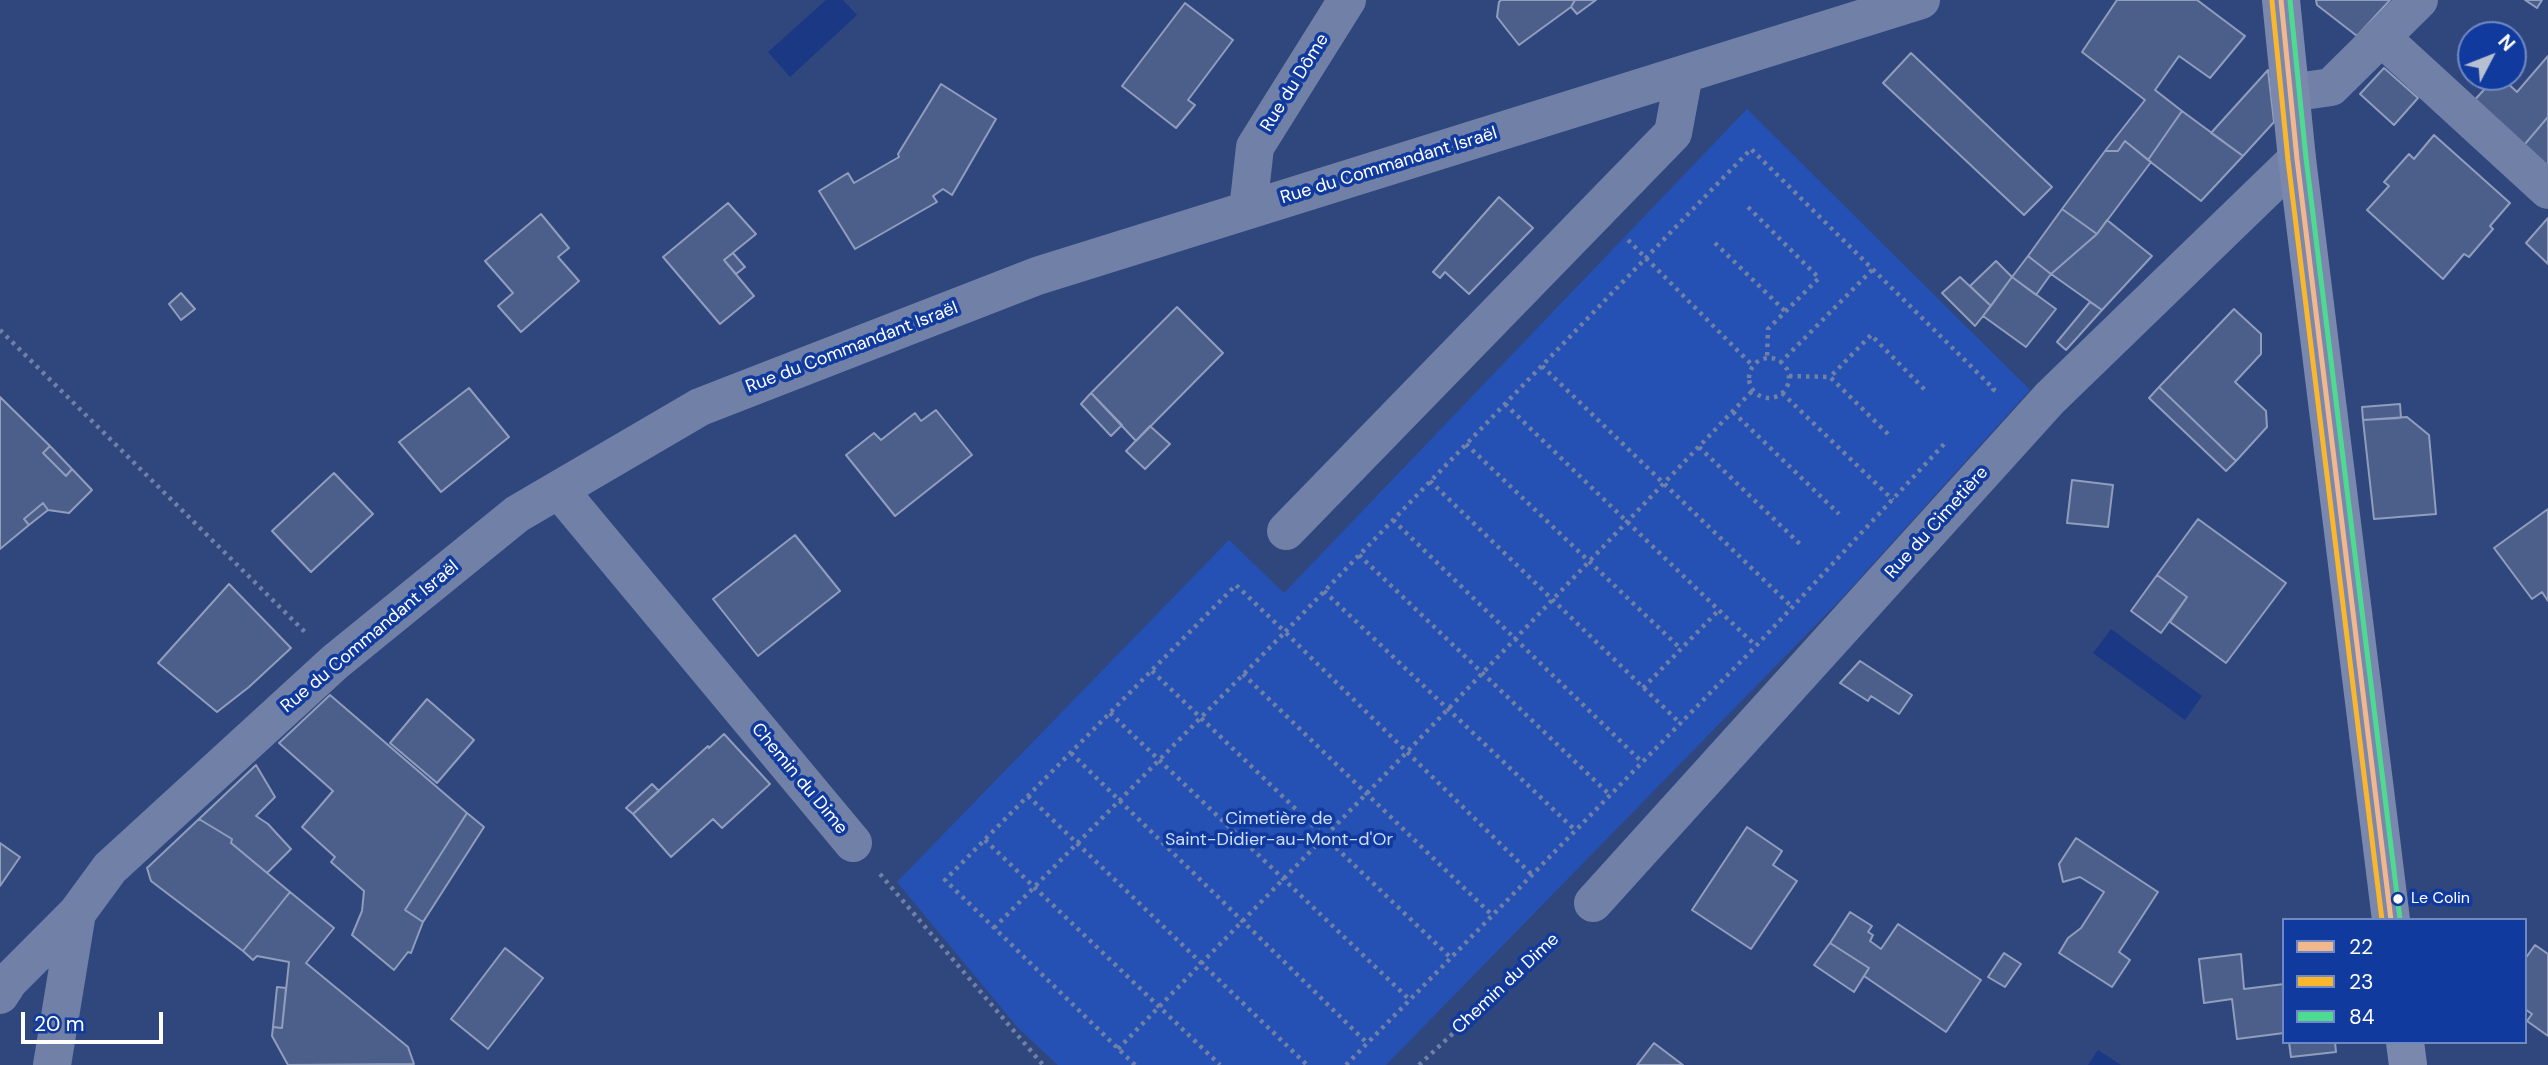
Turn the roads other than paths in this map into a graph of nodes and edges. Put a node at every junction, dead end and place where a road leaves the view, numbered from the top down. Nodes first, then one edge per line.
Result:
1 (1347, 0) edge
2 (1921, 0) edge
3 (2281, 0) edge
4 (2419, 0) edge
5 (2382, 37) junction
6 (1684, 74) junction
7 (2290, 93) junction
8 (2297, 159) junction
9 (2548, 190) edge
10 (1248, 210) junction
11 (559, 489) junction
12 (1286, 531) dead end
13 (853, 843) road end
14 (1593, 902) road end
15 (77, 913) junction
16 (2391, 918) edge
17 (0, 995) edge
18 (2405, 1044) edge
19 (52, 1065) edge
20 (2408, 1065) edge

1 - 10 street, Rue du Dôme
2 - 6 street, Rue du Commandant Israël
3 - 7 main road
4 - 5 street
5 - 7 street
5 - 9 street
6 - 10 street, Rue du Commandant Israël
6 - 12 street
7 - 8 main road
8 - 14 street, Rue du Cimetière
8 - 16 main road
10 - 11 street, Rue du Commandant Israël
11 - 13 street, Chemin du Dime
11 - 15 street, Rue du Commandant Israël
15 - 17 street
15 - 19 street, Rue du Commandant Israël
18 - 20 main road

